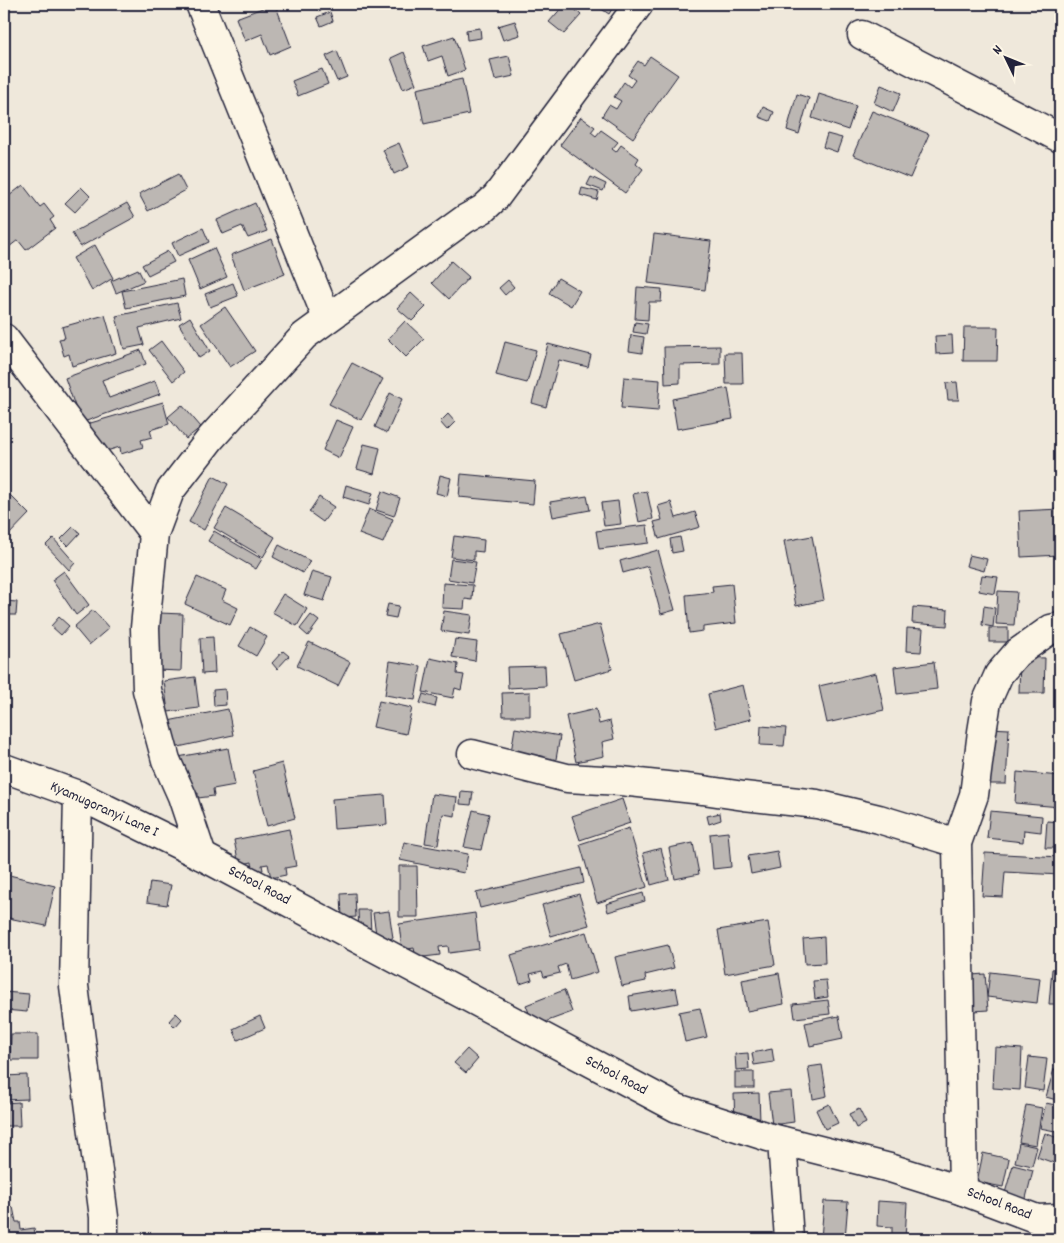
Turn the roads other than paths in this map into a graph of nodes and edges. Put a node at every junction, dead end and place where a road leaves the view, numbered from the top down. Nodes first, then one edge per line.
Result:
1 (200, 4) edge
2 (639, 4) edge
3 (862, 35) dead end
4 (1060, 138) edge
5 (327, 318) junction
6 (4, 338) edge
7 (154, 534) junction
8 (1060, 627) edge
9 (472, 754) dead end
10 (4, 768) edge
11 (78, 795) junction
12 (957, 843) junction
13 (202, 856) junction
14 (782, 1141) junction
15 (963, 1191) junction
16 (1060, 1218) edge
17 (104, 1239) edge
18 (788, 1239) edge

1 - 5 street
2 - 5 street
3 - 4 street
5 - 7 street
6 - 7 street
7 - 13 street
8 - 12 street
9 - 12 street
10 - 11 street, Kyamugoranyi Lane I
11 - 13 street, Kyamugoranyi Lane I
11 - 17 street
12 - 15 street
13 - 14 street, School Road
14 - 15 street, School Road
14 - 18 street
15 - 16 street, School Road

